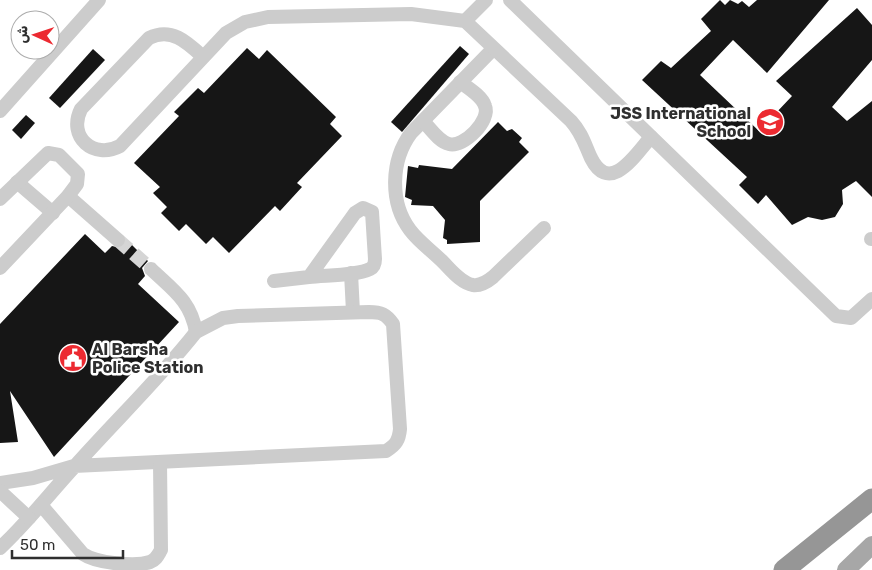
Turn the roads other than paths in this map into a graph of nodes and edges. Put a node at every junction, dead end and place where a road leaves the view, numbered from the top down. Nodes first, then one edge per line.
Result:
1 (99, 0) edge
2 (486, 0) edge
3 (510, 0) edge
4 (464, 21) junction
5 (493, 48) junction
6 (202, 56) junction
7 (460, 82) junction
8 (0, 111) edge
9 (423, 122) junction
10 (651, 137) junction
11 (17, 182) junction
12 (68, 196) junction
13 (0, 199) edge
14 (53, 213) junction
15 (544, 228) dead end
16 (118, 240) tunnel mouth
17 (0, 268) edge
18 (151, 270) tunnel mouth
19 (351, 273) junction
20 (309, 277) junction
21 (274, 281) dead end
22 (871, 302) edge
23 (353, 312) junction
24 (196, 332) junction
25 (160, 462) junction
26 (74, 466) junction
27 (0, 483) edge
28 (0, 491) edge
29 (872, 499) edge
30 (41, 504) junction
31 (29, 518) junction
32 (872, 545) edge
33 (0, 548) edge
34 (784, 570) edge
35 (846, 570) edge

1 - 8 street
2 - 4 street
3 - 10 street
4 - 5 street
4 - 6 street
5 - 7 street
5 - 10 street
6 - 6 street
7 - 9 street
7 - 9 street
9 - 15 street
10 - 22 street
11 - 12 street
11 - 13 street
11 - 14 street
12 - 14 street
12 - 16 street
14 - 17 street
18 - 24 street
19 - 20 street
19 - 20 street
19 - 23 street
20 - 21 street
23 - 24 street
23 - 25 street
24 - 26 street
25 - 26 street
25 - 30 street
26 - 27 street
26 - 30 street
28 - 31 street
29 - 34 highway
30 - 31 street
31 - 33 street
32 - 35 main road

